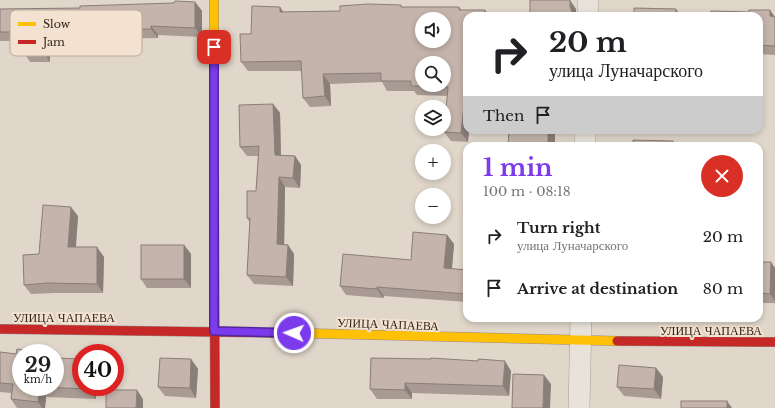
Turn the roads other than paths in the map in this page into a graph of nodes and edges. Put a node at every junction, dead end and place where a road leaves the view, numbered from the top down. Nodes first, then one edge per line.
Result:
1 (214, 0) edge
2 (588, 0) edge
3 (588, 12) edge
4 (581, 322) edge
5 (0, 329) edge
6 (214, 331) junction
7 (580, 341) junction
8 (775, 342) edge
9 (216, 408) edge
10 (579, 408) edge

1 - 6 street
2 - 3 street
4 - 7 street
5 - 6 street, УЛИЦА ЧАПАЕВА
6 - 7 street, УЛИЦА ЧАПАЕВА
6 - 9 street
7 - 8 street, УЛИЦА ЧАПАЕВА
7 - 10 street

